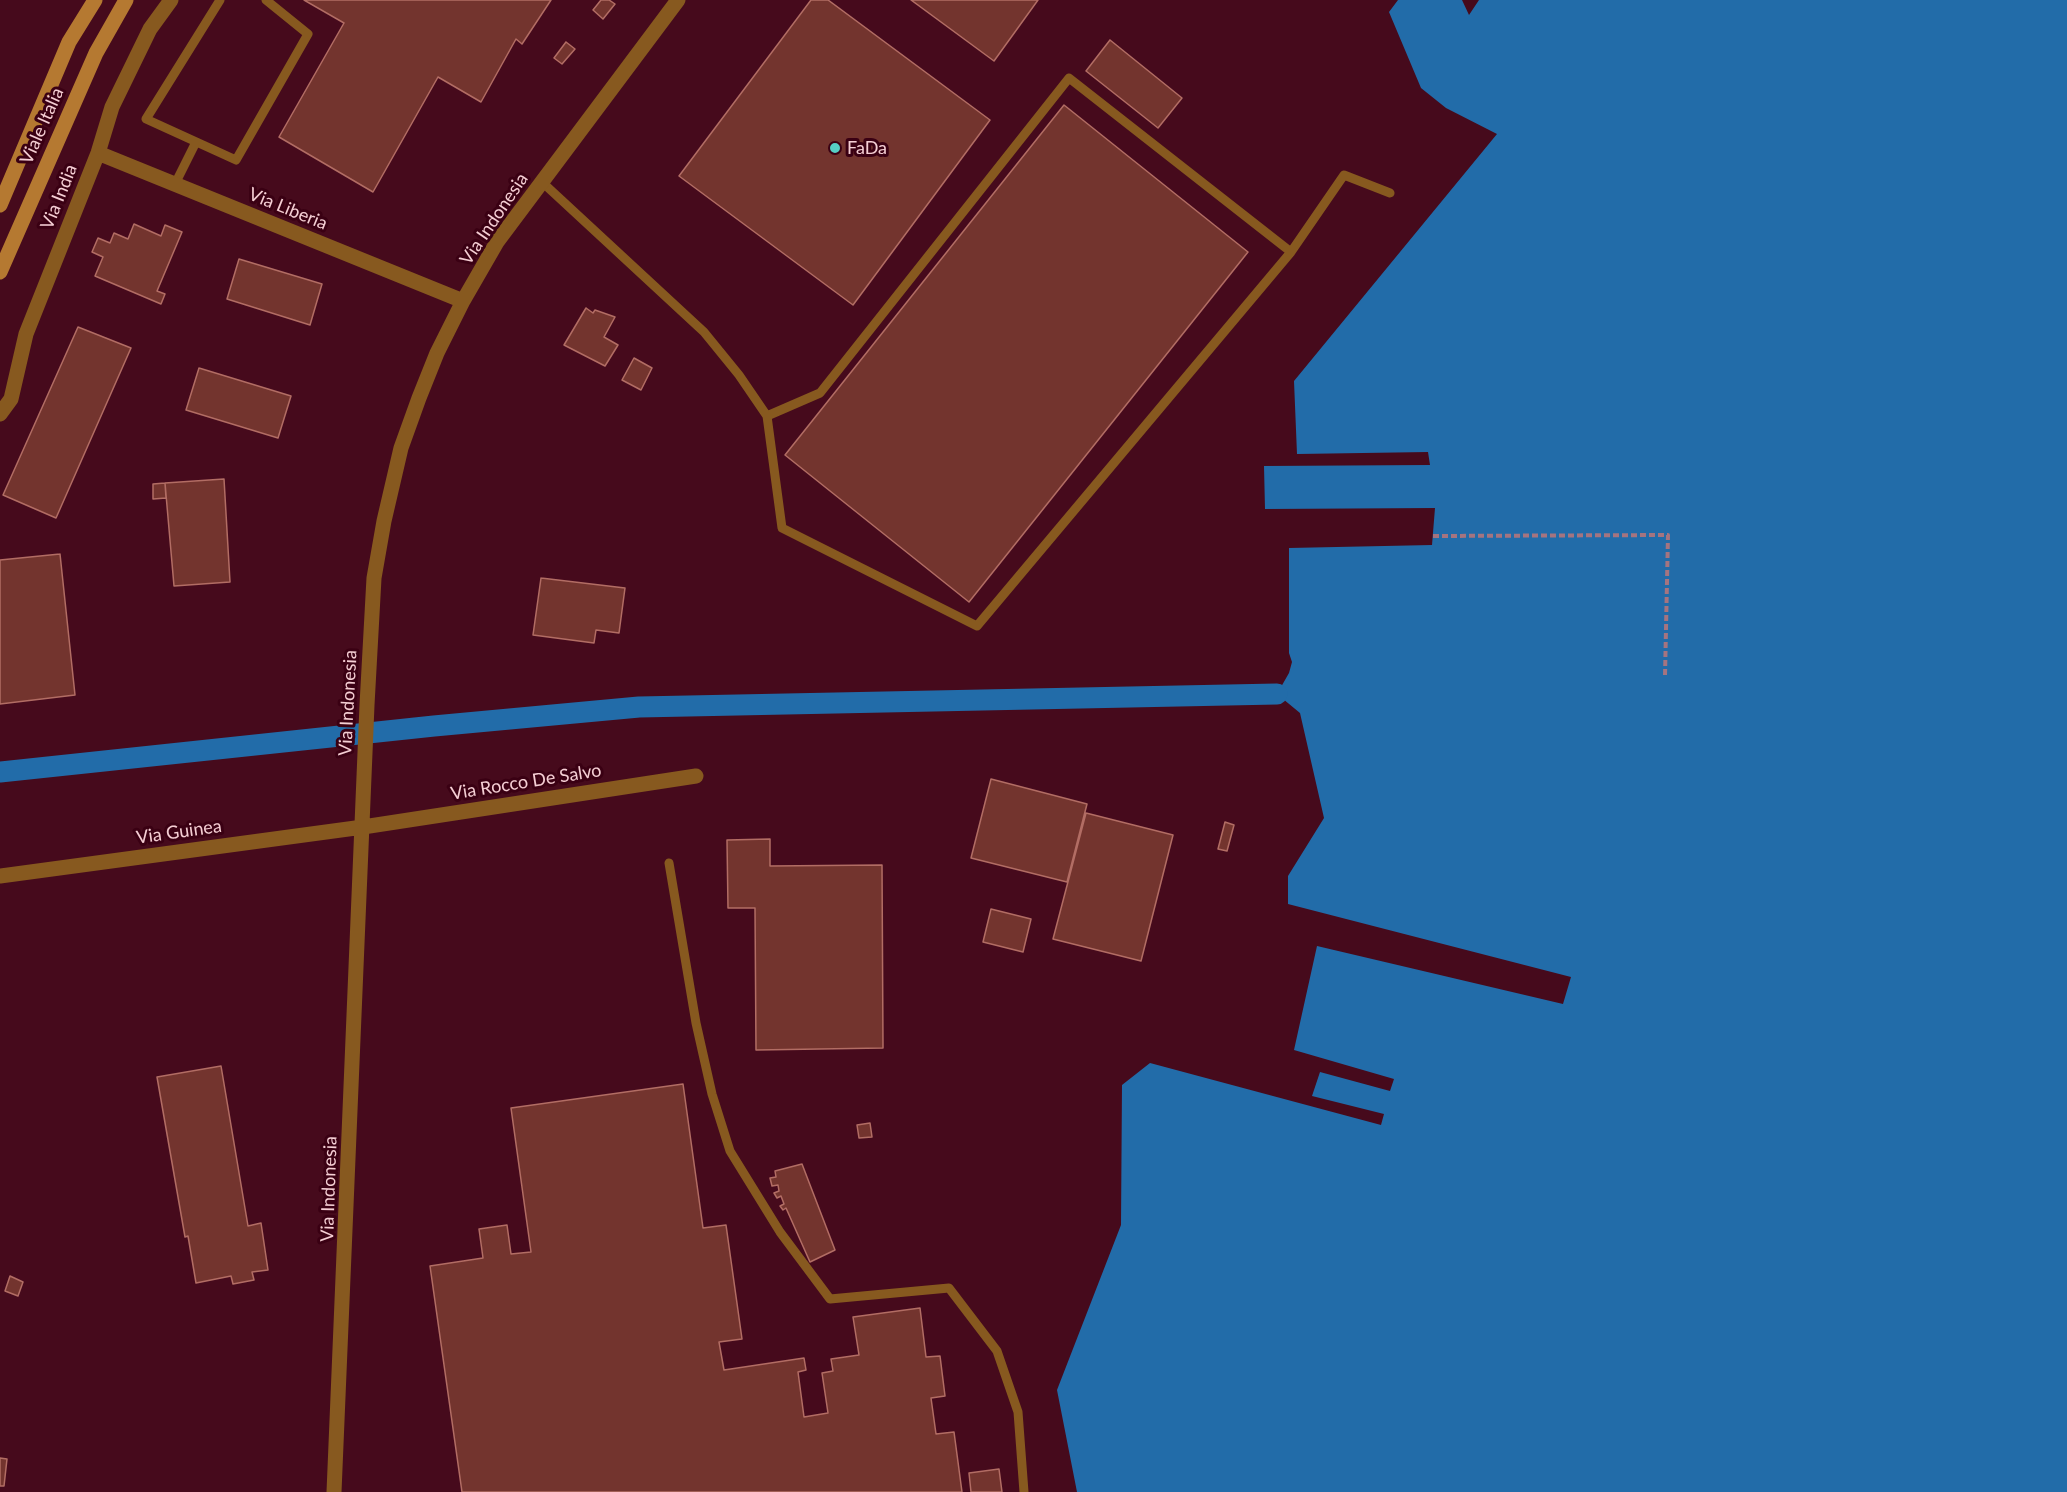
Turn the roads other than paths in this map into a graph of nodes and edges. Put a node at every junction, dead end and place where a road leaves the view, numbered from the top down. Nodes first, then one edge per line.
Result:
1 (95, 0) edge
2 (126, 0) edge
3 (171, 0) edge
4 (220, 0) edge
5 (266, 0) edge
6 (678, 0) edge
7 (196, 142) junction
8 (98, 153) junction
9 (542, 182) junction
10 (175, 184) junction
11 (1390, 193) dead end
12 (0, 205) edge
13 (1291, 252) junction
14 (0, 272) edge
15 (463, 301) junction
16 (0, 414) edge
17 (767, 416) junction
18 (696, 776) dead end
19 (363, 827) junction
20 (669, 863) dead end
21 (0, 876) edge
22 (334, 1492) edge
23 (1024, 1492) edge

1 - 12 main road, Viale Italia
2 - 14 main road, Viale Italia
3 - 8 street, Via India
4 - 7 lane
5 - 7 lane
6 - 9 street, Via Indonesia
7 - 10 lane
8 - 10 street, Via Liberia
8 - 16 street, Via India
9 - 15 street, Via Indonesia
9 - 17 lane
10 - 15 street, Via Liberia
11 - 13 lane
13 - 17 lane
13 - 17 lane
15 - 19 street, Via Indonesia
18 - 19 street, Via Rocco De Salvo
19 - 21 street, Via Guinea
19 - 22 street, Via Indonesia
20 - 23 lane

